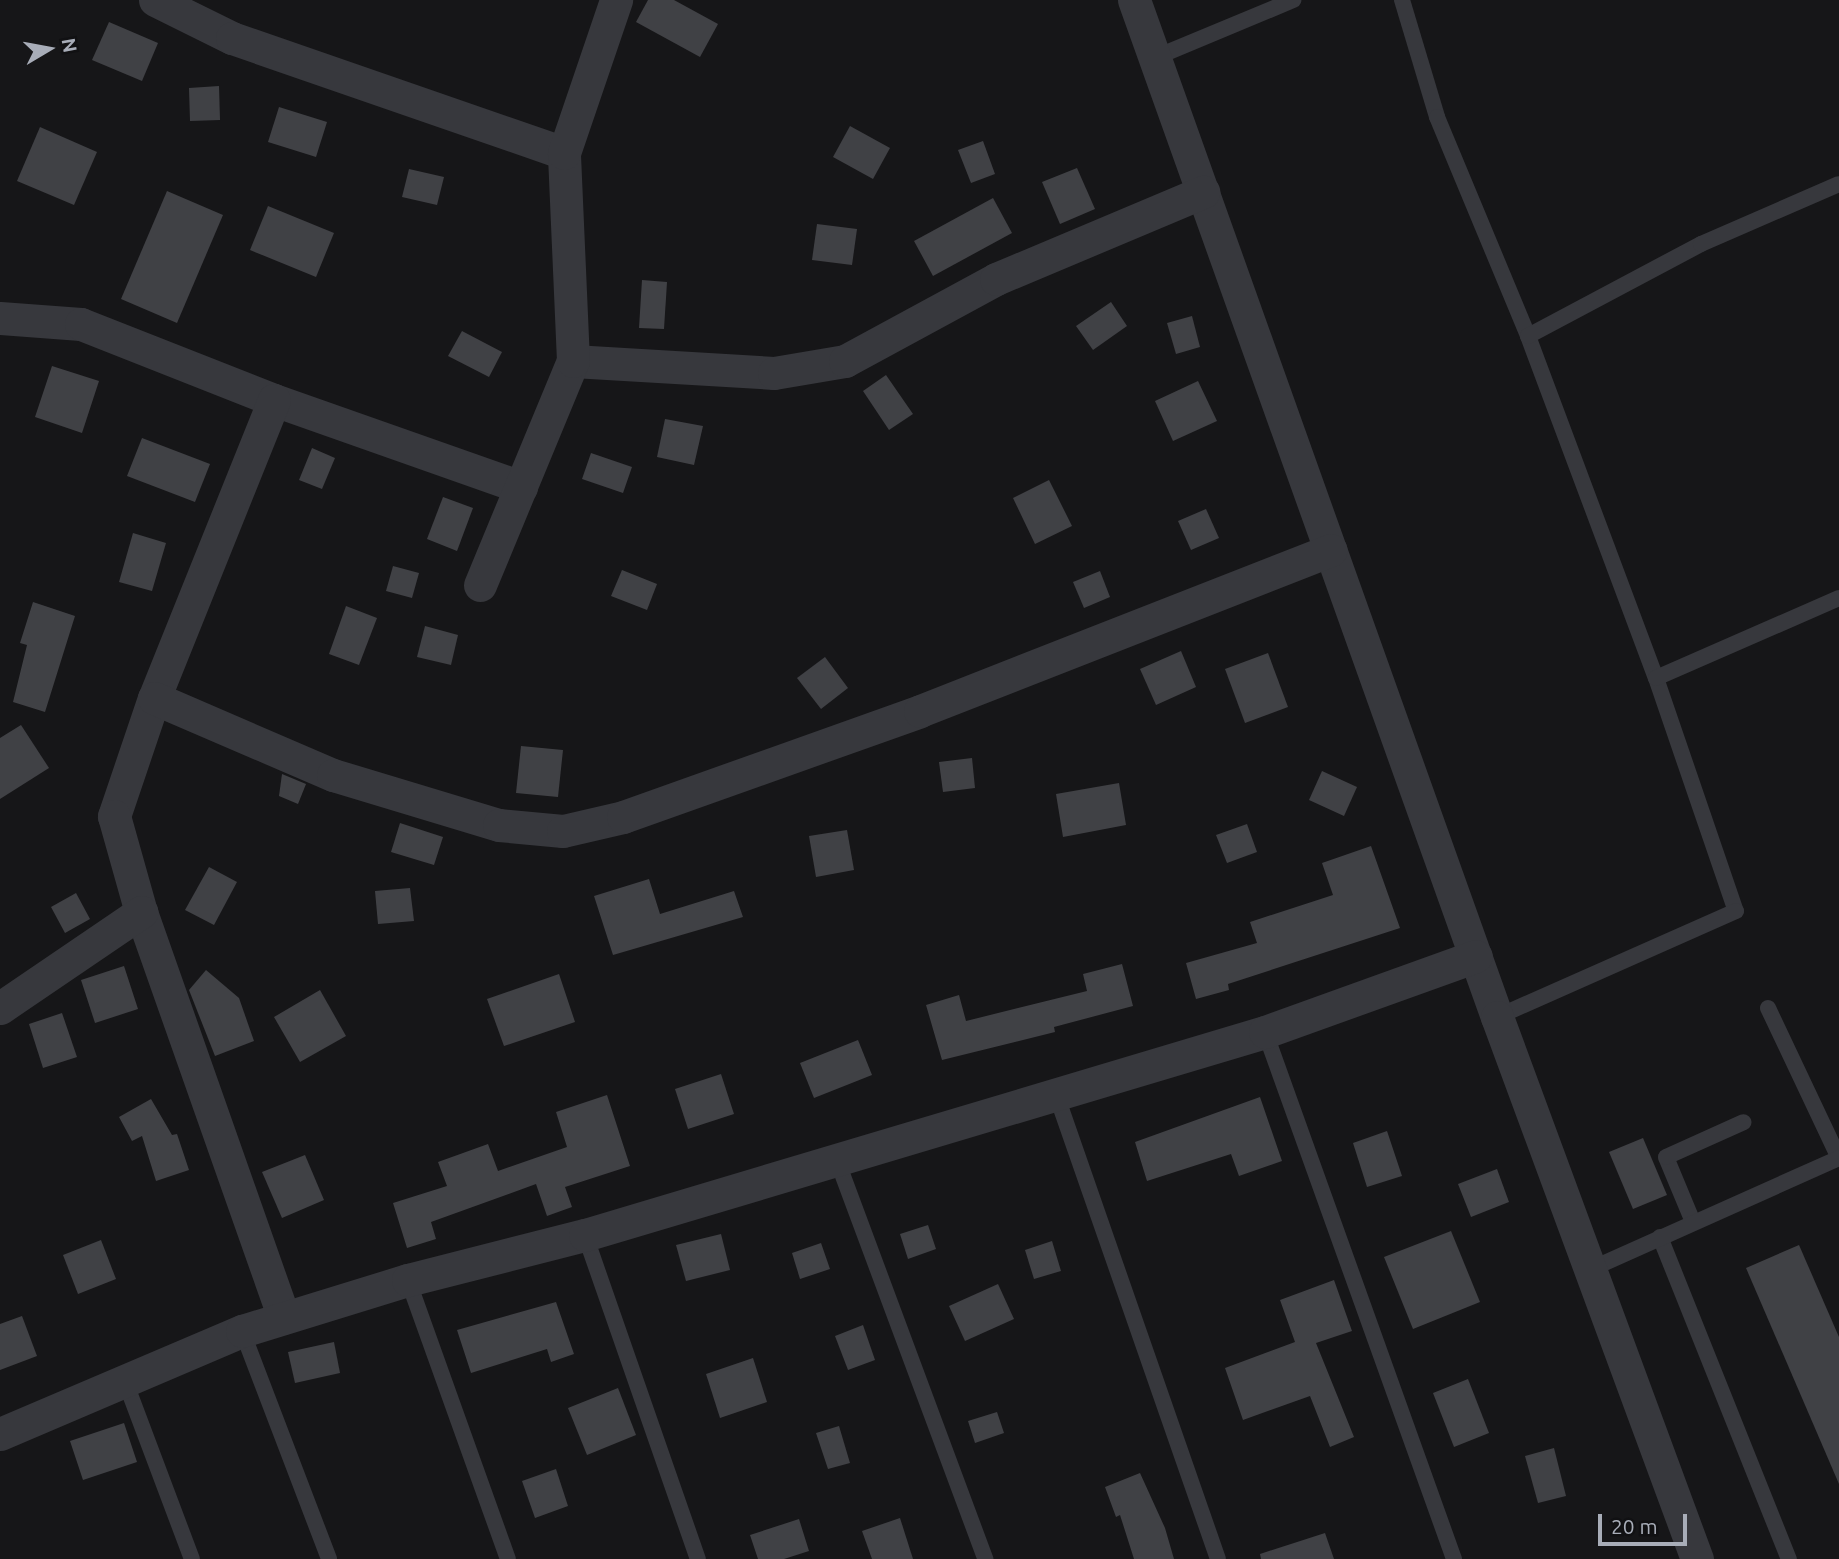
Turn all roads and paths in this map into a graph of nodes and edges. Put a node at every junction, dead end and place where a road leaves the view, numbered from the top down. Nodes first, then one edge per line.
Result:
1 (155, 0) edge
2 (616, 0) edge
3 (1134, 0) edge
4 (1293, 0) edge
5 (1402, 0) edge
6 (1154, 58) junction
7 (564, 153) junction
8 (1839, 184) edge
9 (1203, 192) junction
10 (0, 318) edge
11 (1528, 336) junction
12 (573, 361) junction
13 (274, 400) junction
14 (521, 487) junction
15 (1331, 550) junction
16 (480, 585) dead end
17 (1839, 597) edge
18 (1656, 678) junction
19 (154, 698) junction
20 (141, 912) junction
21 (1476, 956) junction
22 (0, 1008) edge
23 (1768, 1009) dead end
24 (1497, 1017) junction
25 (1265, 1032) junction
26 (1056, 1094) junction
27 (1744, 1122) dead end
28 (1839, 1158) edge
29 (837, 1160) junction
30 (1693, 1222) junction
31 (584, 1235) junction
32 (1660, 1237) junction
33 (1591, 1269) junction
34 (408, 1280) junction
35 (284, 1318) junction
36 (242, 1331) junction
37 (125, 1381) junction
38 (0, 1434) edge
39 (192, 1559) edge
40 (329, 1559) edge
41 (508, 1559) edge
42 (698, 1559) edge
43 (985, 1559) edge
44 (1218, 1559) edge
45 (1454, 1559) edge
46 (1697, 1559) edge
47 (1789, 1559) edge

1 - 7 street
2 - 7 street
3 - 6 street
4 - 6 lane
5 - 11 lane
6 - 9 street
7 - 12 street
8 - 11 lane
9 - 12 street
9 - 15 street
10 - 13 street
11 - 18 lane
12 - 14 street
13 - 14 street
13 - 19 street
14 - 16 street
15 - 19 street
15 - 21 street
17 - 18 lane
18 - 24 lane
19 - 20 street
20 - 22 street
20 - 35 street
21 - 24 street
21 - 25 street
23 - 28 lane
24 - 33 street
25 - 26 street
25 - 45 lane
26 - 29 street
26 - 44 lane
27 - 30 lane
28 - 30 lane
29 - 31 street
29 - 43 lane
30 - 32 lane
31 - 34 street
31 - 42 lane
32 - 33 lane
32 - 47 lane
33 - 46 street
34 - 35 street
34 - 41 lane
35 - 36 street
36 - 37 street
36 - 40 lane
37 - 38 street
37 - 39 lane

